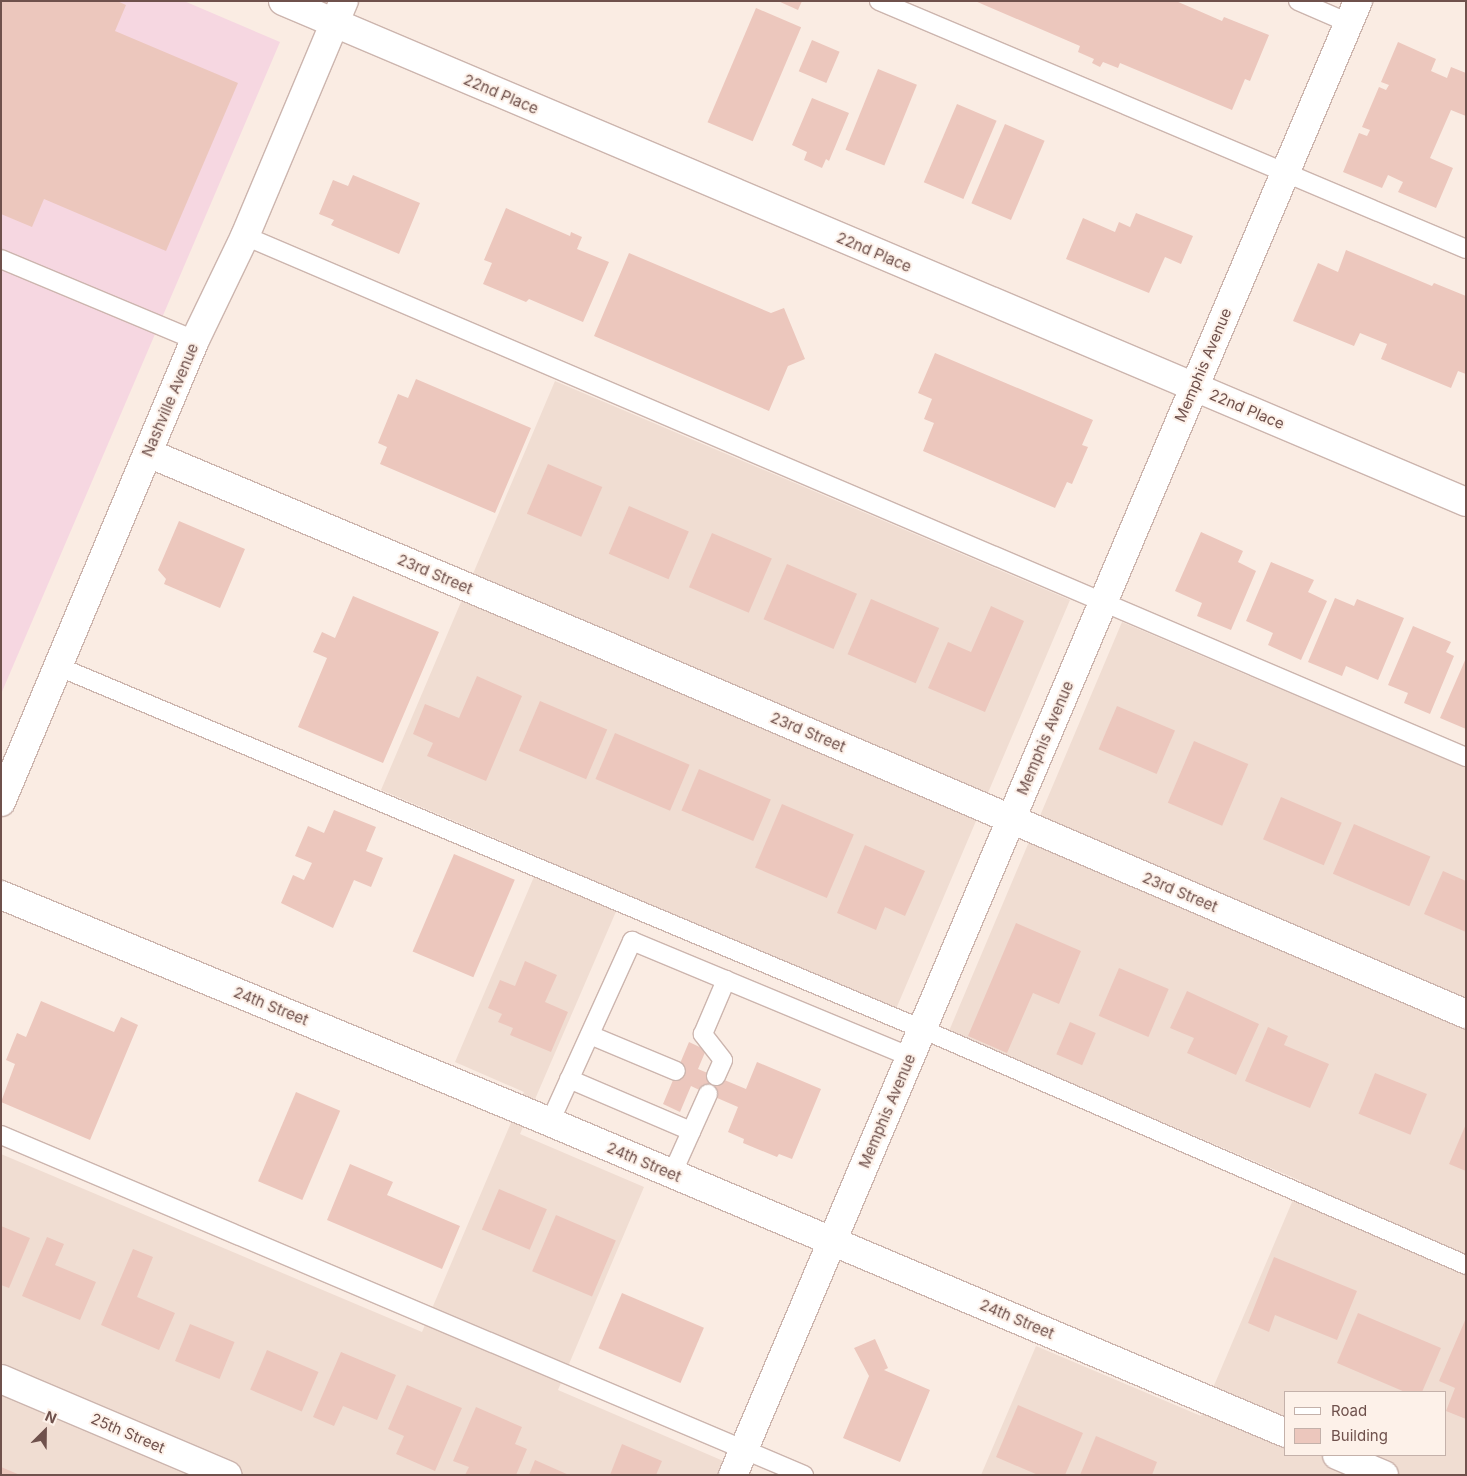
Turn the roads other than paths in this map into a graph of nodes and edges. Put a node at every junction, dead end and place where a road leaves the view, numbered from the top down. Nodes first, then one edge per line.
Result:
1 (282, 1) edge
2 (878, 1) edge
3 (1298, 1) edge
4 (340, 12) edge
5 (1353, 12) edge
6 (1285, 173) junction
7 (245, 236) junction
8 (1466, 249) edge
9 (1, 259) edge
10 (195, 340) junction
11 (1194, 387) junction
12 (148, 453) junction
13 (1466, 502) edge
14 (1102, 603) junction
15 (57, 666) junction
16 (1466, 757) edge
17 (1, 802) edge
18 (1011, 819) junction
19 (1, 894) edge
20 (726, 980) junction
21 (1466, 1014) edge
22 (922, 1029) junction
23 (590, 1035) junction
24 (910, 1057) junction
25 (676, 1072) dead end
26 (716, 1076) dead end
27 (569, 1080) junction
28 (708, 1094) dead end
29 (550, 1122) junction
30 (691, 1131) junction
31 (1, 1135) edge
32 (672, 1174) junction
33 (832, 1241) junction
34 (1466, 1265) edge
35 (1, 1379) edge
36 (1284, 1432) edge
37 (744, 1449) junction
38 (1339, 1456) edge
39 (227, 1475) edge
40 (733, 1475) edge
41 (804, 1475) edge
42 (1384, 1475) edge

1 - 4 street, 22nd Place
2 - 6 lane
3 - 5 lane
4 - 7 street, Nashville Avenue
4 - 11 street, 22nd Place
5 - 6 street, Memphis Avenue
6 - 8 lane
6 - 11 street, Memphis Avenue
7 - 10 street, Nashville Avenue
7 - 14 lane
9 - 10 lane
10 - 12 street, Nashville Avenue
11 - 13 street, 22nd Place
11 - 14 street, Memphis Avenue
12 - 15 street, Nashville Avenue
12 - 18 street, 23rd Street
14 - 16 lane
14 - 18 street, Memphis Avenue
15 - 17 street, Nashville Avenue
15 - 22 lane
18 - 21 street, 23rd Street
18 - 22 street, Memphis Avenue
19 - 29 street, 24th Street
20 - 23 lane
20 - 24 lane
20 - 26 lane
22 - 24 street, Memphis Avenue
22 - 34 lane
23 - 25 lane
23 - 27 lane
24 - 33 street, Memphis Avenue
27 - 29 lane
27 - 30 lane
28 - 30 lane
29 - 32 street, 24th Street
30 - 32 lane
31 - 37 lane
32 - 33 street, 24th Street
33 - 36 street, 24th Street
33 - 37 street, Memphis Avenue
35 - 39 street, 25th Street
37 - 40 street, Memphis Avenue
37 - 41 lane
38 - 42 street

